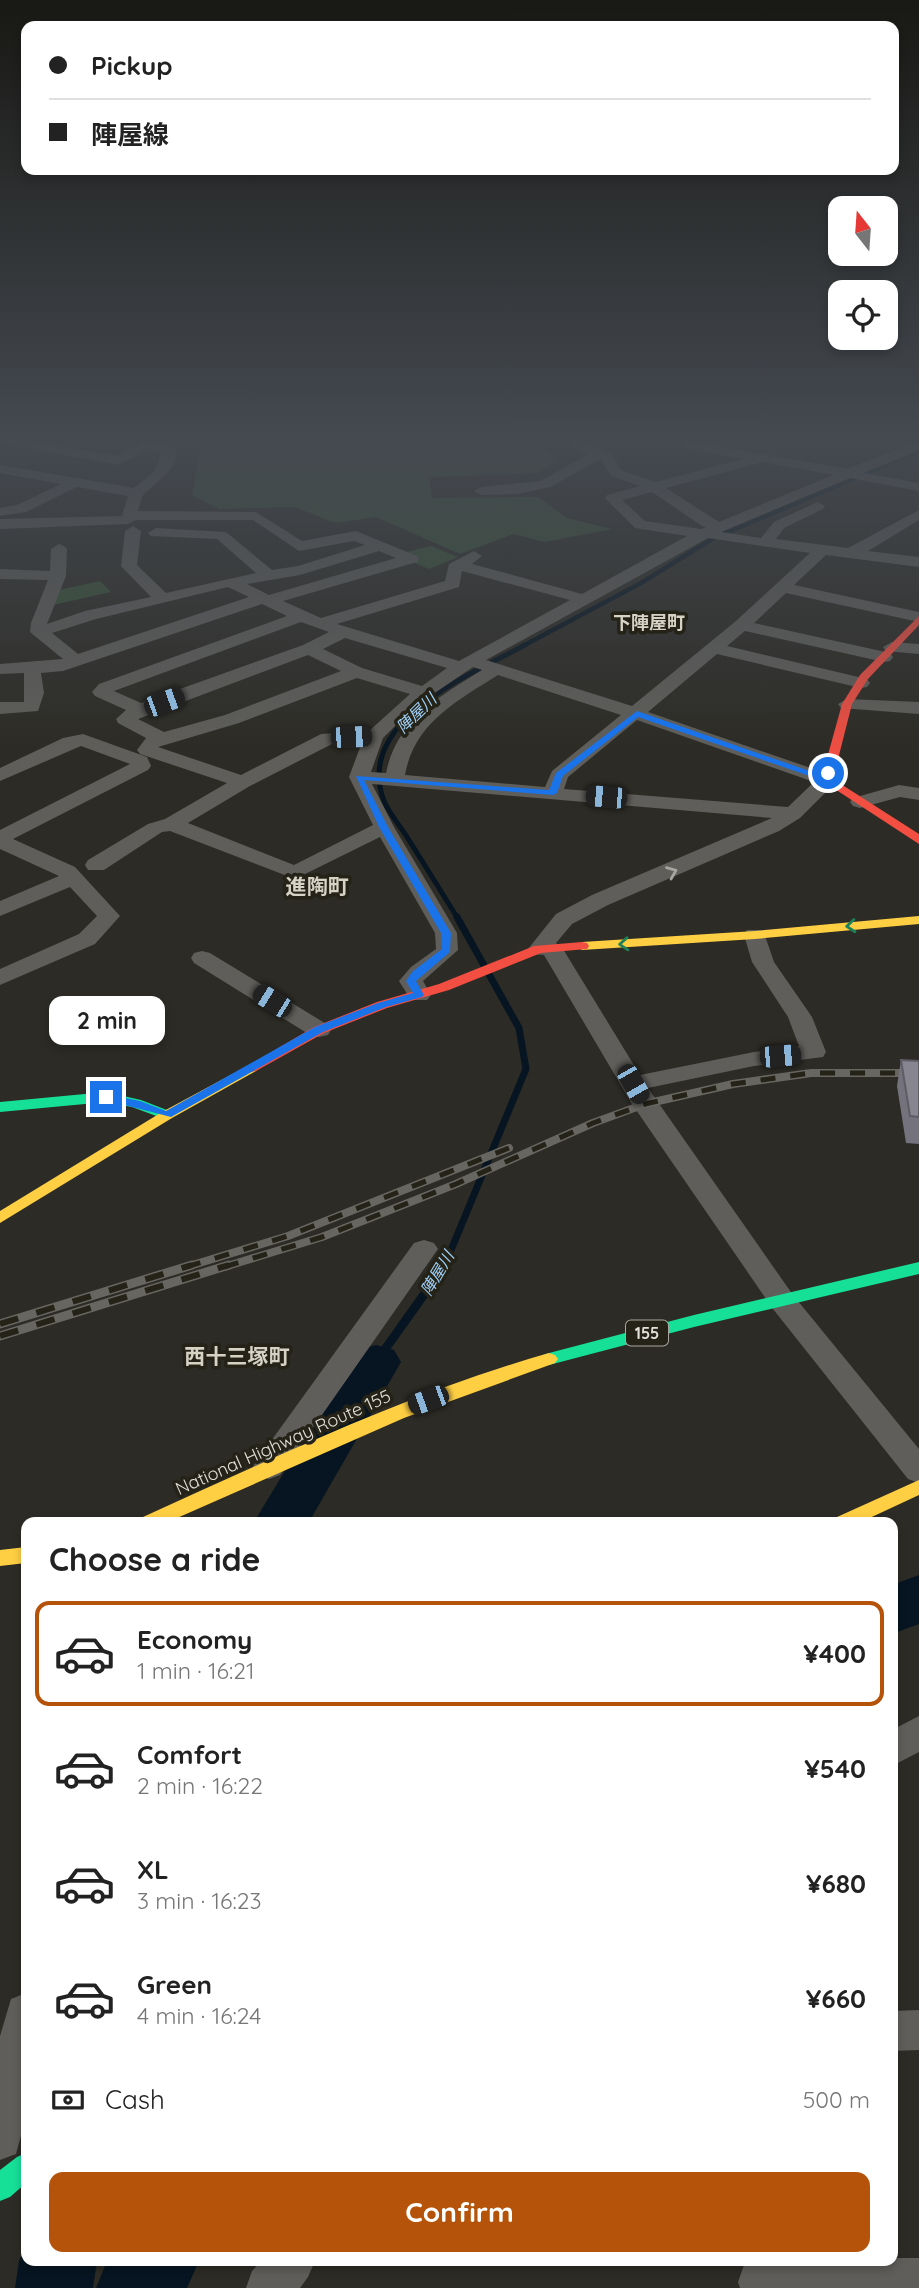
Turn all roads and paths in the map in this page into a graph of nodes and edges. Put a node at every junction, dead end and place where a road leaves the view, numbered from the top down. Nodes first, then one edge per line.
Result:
1 (130, 542) edge
2 (228, 542) edge
3 (293, 542) edge
4 (323, 542) edge
5 (370, 542) edge
6 (696, 542) edge
7 (766, 542) edge
8 (875, 542) edge
9 (380, 546) junction
10 (824, 548) junction
11 (59, 549) dead end
12 (853, 552) junction
13 (474, 556) dead end
14 (919, 562) edge
15 (458, 565) junction
16 (267, 573) junction
17 (0, 574) edge
18 (58, 576) junction
19 (230, 582) junction
20 (783, 587) junction
21 (163, 599) junction
22 (265, 599) junction
23 (583, 599) junction
24 (301, 616) junction
25 (919, 618) edge
26 (321, 624) junction
27 (742, 625) junction
28 (39, 632) junction
29 (343, 632) junction
30 (158, 633) junction
31 (714, 648) junction
32 (309, 649) junction
33 (919, 649) edge
34 (888, 652) junction
35 (197, 655) junction
36 (76, 661) junction
37 (480, 666) junction
38 (32, 668) junction
39 (0, 669) edge
40 (356, 672) junction
41 (860, 683) junction
42 (424, 692) junction
43 (847, 704) junction
44 (0, 708) edge
45 (919, 708) edge
46 (140, 710) junction
47 (637, 714) junction
48 (374, 736) junction
49 (162, 739) junction
50 (0, 775) edge
51 (363, 778) junction
52 (391, 779) junction
53 (827, 780) junction
54 (243, 782) junction
55 (553, 793) junction
56 (919, 794) edge
57 (860, 802) junction
58 (793, 814) junction
59 (172, 824) junction
60 (384, 827) junction
61 (0, 839) edge
62 (919, 840) edge
63 (96, 865) dead end
64 (73, 878) junction
65 (0, 909) edge
66 (919, 920) edge
67 (755, 935) junction
68 (545, 949) junction
69 (202, 958) dead end
70 (0, 978) edge
71 (419, 995) junction
72 (319, 1030) junction
73 (633, 1084) junction
74 (0, 1107) edge
75 (167, 1115) junction
76 (0, 1218) edge
77 (424, 1249) dead end
78 (919, 1268) edge
79 (783, 1301) junction
80 (275, 1466) junction
81 (919, 1471) edge
82 (919, 1487) edge
83 (161, 1517) edge
84 (855, 1517) edge
85 (21, 1556) edge
86 (0, 1559) edge
87 (919, 1732) edge
88 (898, 1747) edge
89 (919, 2030) edge
90 (898, 2031) edge
91 (21, 2037) edge
92 (0, 2138) edge
93 (21, 2170) edge
94 (6, 2183) edge
95 (288, 2266) edge
96 (760, 2277) edge
97 (919, 2281) edge
98 (270, 2288) edge

1 - 21 street
2 - 16 street
3 - 4 street
5 - 9 street
6 - 23 street
7 - 10 street
8 - 12 street
9 - 16 street
9 - 22 street
10 - 12 street
10 - 20 street
11 - 18 street
12 - 14 street
13 - 15 street
15 - 23 street
15 - 26 street
16 - 19 street
17 - 18 street
18 - 28 street
19 - 21 street
19 - 22 street
20 - 25 street
20 - 27 street
21 - 28 street
22 - 24 street
22 - 30 street
23 - 37 street
24 - 26 street
24 - 35 street
25 - 34 main road
26 - 29 street
27 - 31 street
27 - 34 street
28 - 36 street
29 - 32 street
29 - 37 street
30 - 35 street
30 - 36 street
31 - 41 street
31 - 47 street
32 - 40 street
32 - 46 street
33 - 34 street
34 - 41 main road
35 - 46 street
36 - 38 street
37 - 42 street
37 - 47 street
37 - 52 street
38 - 39 street
38 - 44 street
40 - 42 street
40 - 49 street
41 - 43 main road
42 - 48 street
43 - 45 street
43 - 53 main road
46 - 49 street
47 - 53 street
47 - 55 street
48 - 51 street
48 - 54 street
49 - 54 street
50 - 61 street
51 - 52 street
51 - 60 street
52 - 55 street
53 - 57 main road
53 - 58 street
54 - 59 street
55 - 58 street
56 - 57 street
57 - 62 main road
68 -> 58 street
59 - 60 street
59 - 63 street
60 - 71 street
61 - 64 street
64 - 65 street
64 - 70 street
66 -> 67 main road
67 -> 68 main road
67 - 73 street
68 - 71 main road
68 - 73 street
69 - 72 street
71 - 72 main road
72 - 75 main road
73 - 79 street
74 - 75 main road
75 - 76 main road
77 - 80 street
78 - 79 main road, National Highway Route 155 / 155
79 - 80 main road, National Highway Route 155 / 155
79 - 81 street
80 - 83 main road, National Highway Route 155 / 155
82 - 84 main road
85 - 86 main road
87 - 88 street
89 - 90 street
91 - 92 street
93 - 94 main road
95 - 98 street
96 - 97 street

